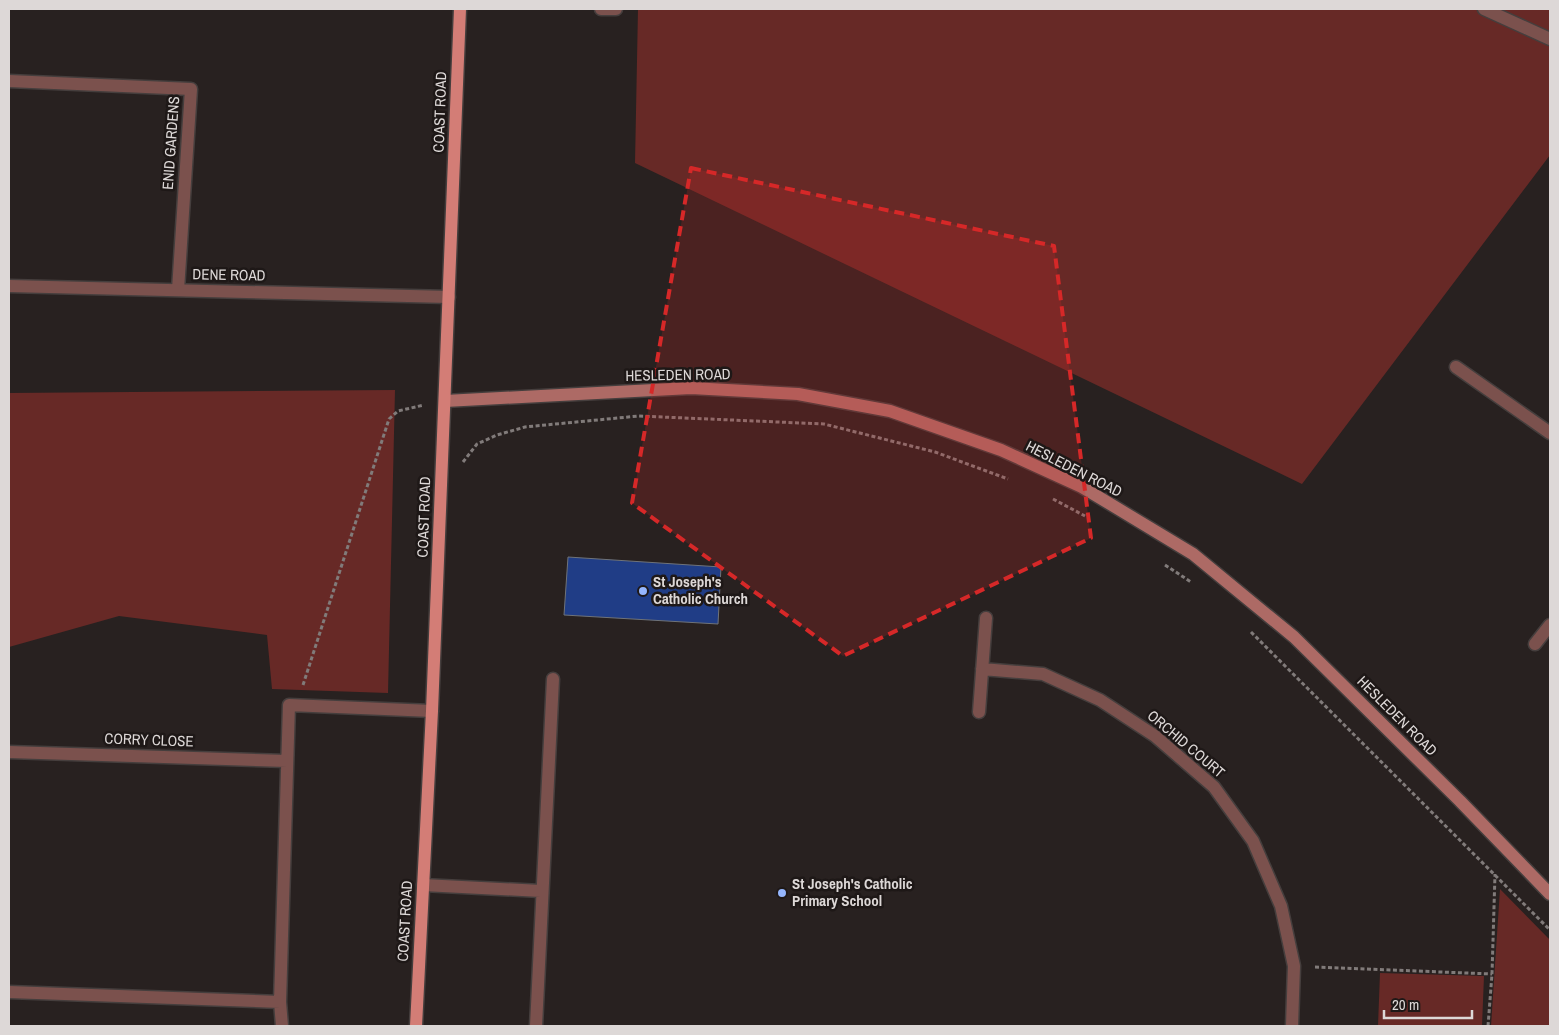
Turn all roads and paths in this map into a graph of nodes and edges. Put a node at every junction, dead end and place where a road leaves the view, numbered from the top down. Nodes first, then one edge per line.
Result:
1 (460, 9) edge
2 (601, 9) edge
3 (616, 9) edge
4 (1484, 9) edge
5 (1550, 39) edge
6 (9, 81) edge
7 (9, 286) edge
8 (178, 290) junction
9 (449, 297) junction
10 (1456, 367) dead end
11 (445, 401) junction
12 (1550, 433) edge
13 (459, 468) dead end
14 (1017, 482) dead end
15 (1051, 498) dead end
16 (1092, 520) dead end
17 (1158, 560) dead end
18 (1198, 588) dead end
19 (986, 618) dead end
20 (1550, 625) edge
21 (1248, 630) dead end
22 (1536, 644) dead end
23 (982, 669) junction
24 (553, 679) dead end
25 (301, 706) junction
26 (432, 711) junction
27 (979, 712) dead end
28 (9, 752) edge
29 (287, 761) junction
30 (1495, 873) junction
31 (423, 884) junction
32 (542, 891) junction
33 (1550, 894) edge
34 (1550, 930) edge
35 (1294, 966) junction
36 (1492, 974) junction
37 (9, 992) edge
38 (280, 1002) junction
39 (282, 1026) edge
40 (416, 1026) edge
41 (536, 1026) edge
42 (1292, 1026) edge
43 (1488, 1026) edge

1 - 9 main road, COAST ROAD
2 - 3 street
4 - 5 street
6 - 8 street, ENID GARDENS
7 - 8 street, DENE ROAD
8 - 9 street, DENE ROAD
9 - 11 main road, COAST ROAD
10 - 12 street
11 - 25 path
11 - 26 main road, COAST ROAD
11 - 33 main road, HESLEDEN ROAD
13 - 14 path
15 - 16 path
17 - 18 path
19 - 23 street
20 - 22 street
21 - 30 path
23 - 27 street
23 - 35 street, ORCHID COURT
24 - 32 street
25 - 26 street
25 - 29 street
26 - 31 main road, COAST ROAD
28 - 29 street, CORRY CLOSE
29 - 38 street
30 - 34 path
30 - 36 path
31 - 32 street
31 - 40 main road, COAST ROAD
32 - 41 street
35 - 36 path
35 - 42 street, ORCHID COURT
36 - 43 path
37 - 38 street
38 - 39 street

